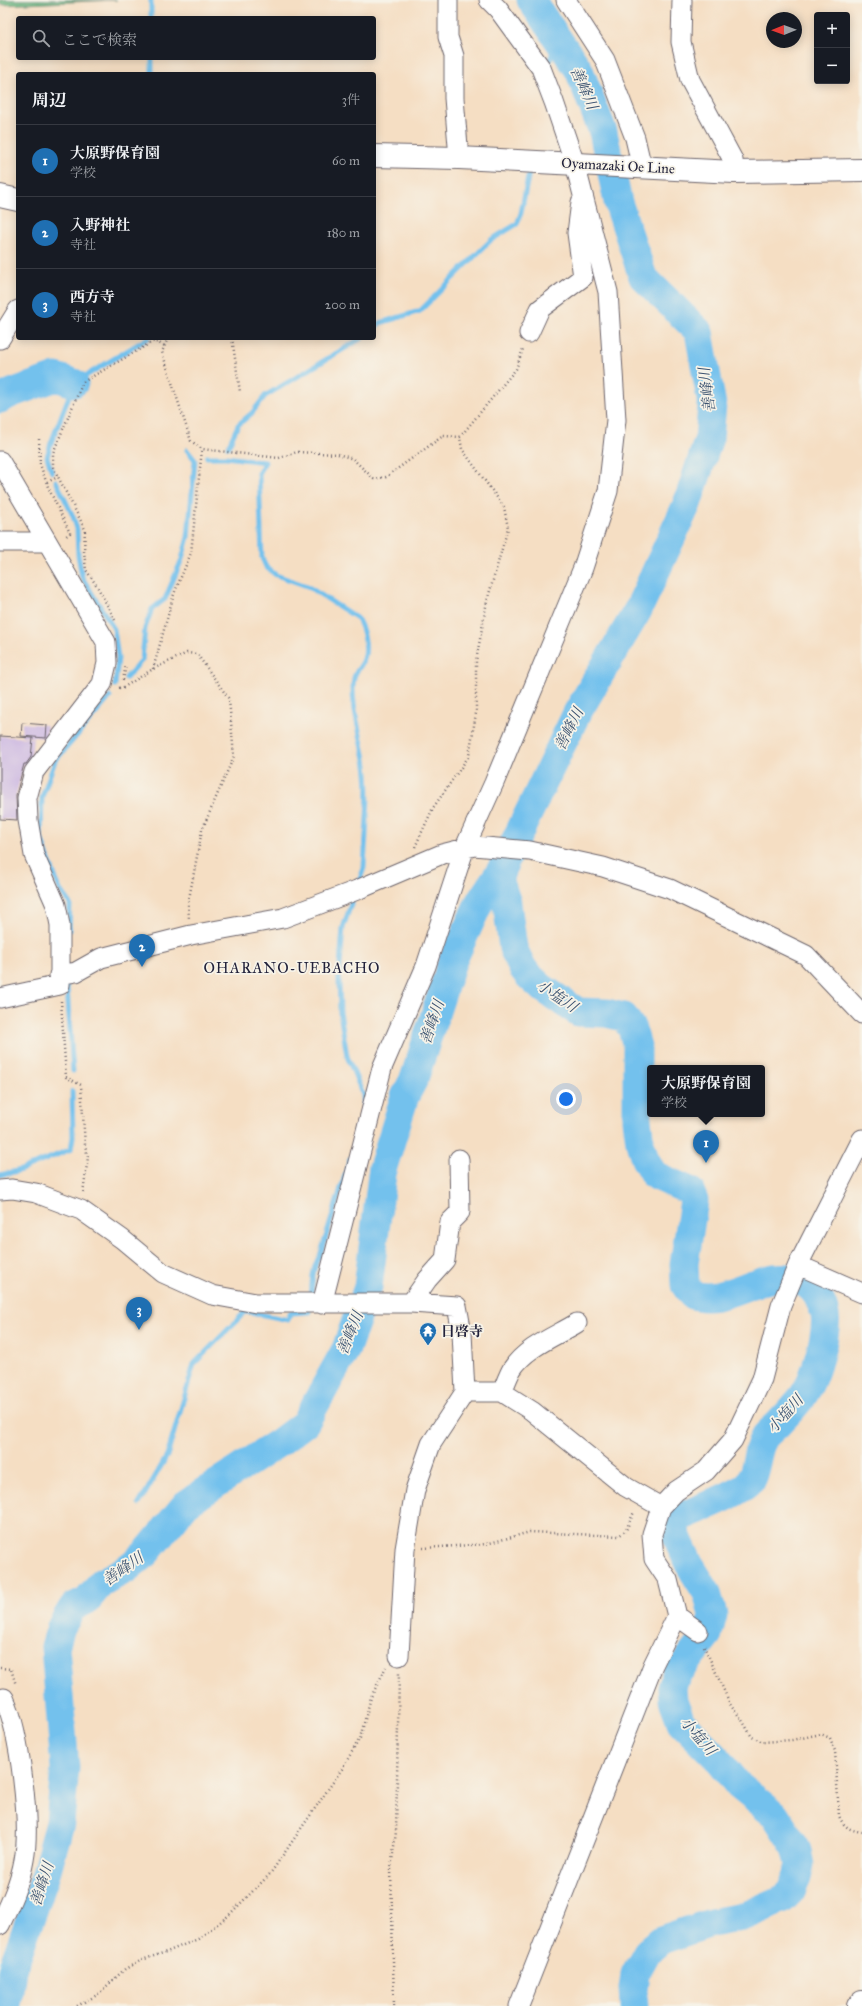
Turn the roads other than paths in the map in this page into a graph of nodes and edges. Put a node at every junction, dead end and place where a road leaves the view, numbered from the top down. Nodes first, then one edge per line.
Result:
1 (448, 0) edge
2 (489, 0) edge
3 (566, 0) edge
4 (682, 0) edge
5 (376, 156) edge
6 (459, 158) junction
7 (578, 164) junction
8 (639, 167) junction
9 (862, 170) edge
10 (734, 172) junction
11 (582, 190) junction
12 (0, 196) edge
13 (16, 200) edge
14 (16, 313) edge
15 (529, 333) road end
16 (0, 339) edge
17 (0, 461) edge
18 (0, 542) edge
19 (47, 542) junction
20 (470, 846) junction
21 (59, 980) junction
22 (0, 998) edge
23 (862, 1014) edge
24 (862, 1139) edge
25 (459, 1159) dead end
26 (0, 1190) edge
27 (794, 1274) junction
28 (862, 1293) edge
29 (411, 1303) junction
30 (327, 1304) junction
31 (577, 1323) dead end
32 (465, 1392) junction
33 (502, 1392) junction
34 (661, 1506) junction
35 (678, 1616) junction
36 (698, 1631) dead end
37 (398, 1656) road end
38 (0, 1700) edge
39 (0, 1925) edge
40 (862, 2002) edge
41 (519, 2006) edge
42 (858, 2006) edge

1 - 6 street
2 - 7 street
3 - 8 street
4 - 10 street
5 - 6 main road, Oyamazaki Oe Line
6 - 7 main road, Oyamazaki Oe Line
7 - 8 main road, Oyamazaki Oe Line
7 - 11 street
8 - 10 main road, Oyamazaki Oe Line
9 - 10 main road, Oyamazaki Oe Line
11 - 15 street
11 - 20 street
12 - 13 main road
14 - 16 street
17 - 19 street
18 - 19 street
19 - 21 street
20 - 21 street
20 - 23 street
20 - 30 street
21 - 22 street
24 - 27 street
25 - 29 street
26 - 30 street
27 - 28 street
27 - 34 street
29 - 30 street
29 - 32 street
31 - 33 street
32 - 33 street
32 - 37 street
33 - 34 street
34 - 35 street
35 - 36 street
35 - 41 street
38 - 39 street
40 - 42 main road

